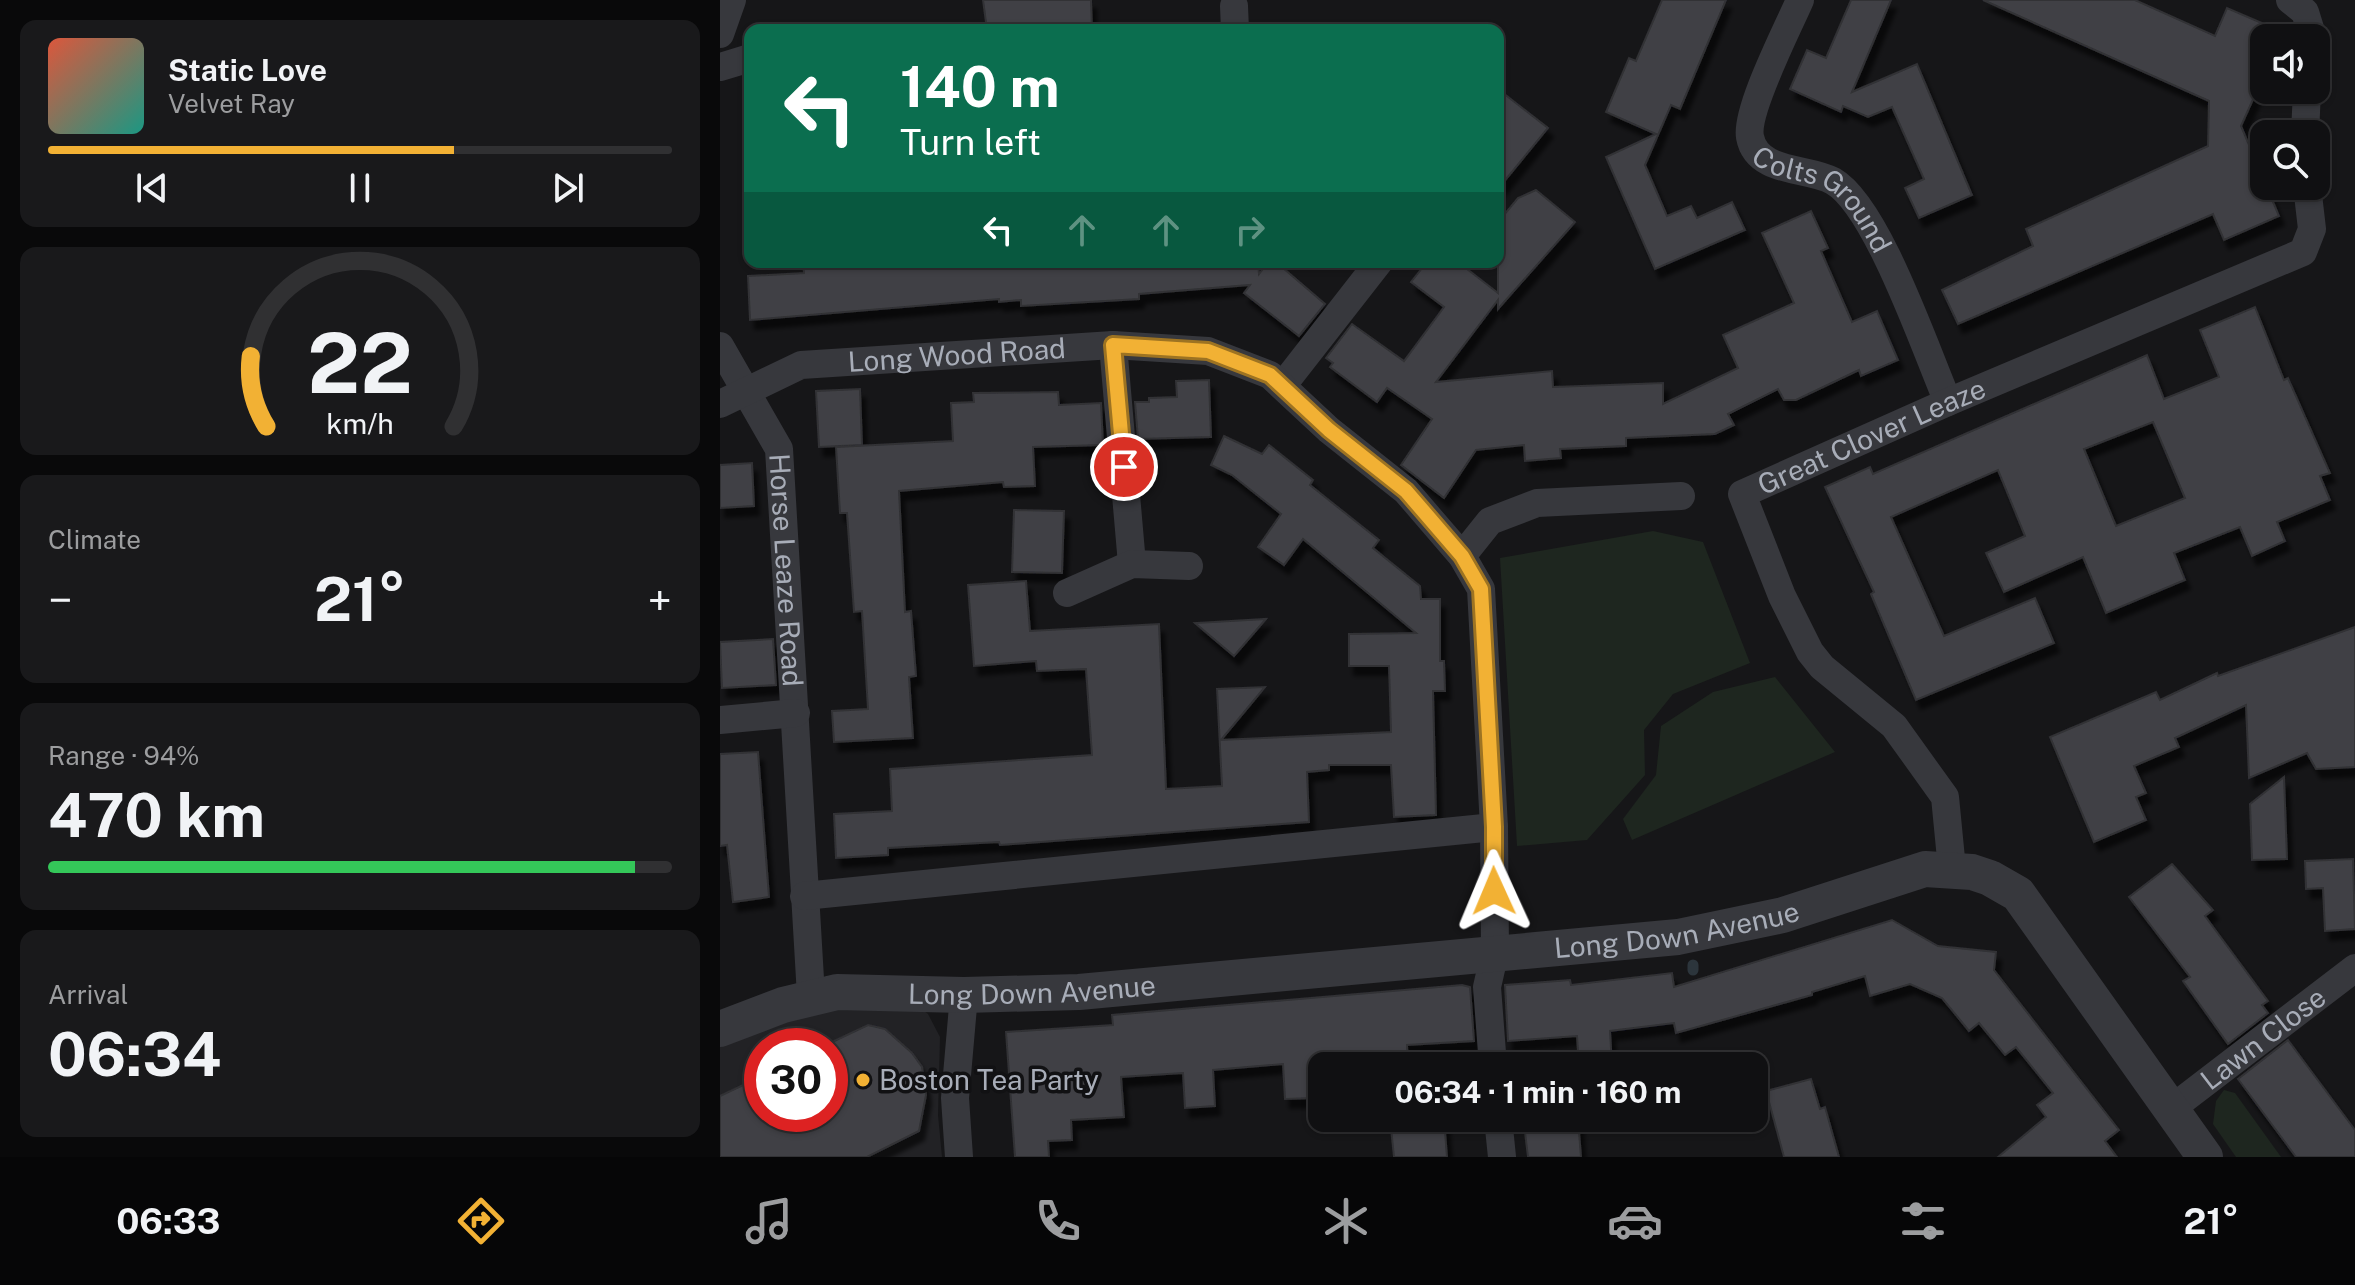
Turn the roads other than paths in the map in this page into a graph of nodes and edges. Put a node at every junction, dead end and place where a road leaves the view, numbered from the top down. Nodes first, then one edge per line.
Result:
1 (732, 0) edge
2 (1800, 0) edge
3 (2290, 0) edge
4 (2309, 24) edge
5 (720, 34) edge
6 (744, 60) edge
7 (720, 67) edge
8 (2309, 200) edge
9 (1374, 268) edge
10 (1113, 345) junction
11 (720, 346) edge
12 (1283, 385) junction
13 (746, 389) junction
14 (1948, 402) junction
15 (720, 404) edge
16 (1681, 496) dead end
17 (1462, 556) junction
18 (1132, 564) junction
19 (1189, 566) dead end
20 (1067, 593) dead end
21 (796, 713) junction
22 (720, 720) edge
23 (1494, 827) junction
24 (1952, 869) junction
25 (804, 896) junction
26 (1495, 952) junction
27 (2355, 968) edge
28 (964, 995) junction
29 (811, 996) junction
30 (720, 1029) edge
31 (1492, 1052) edge
32 (2171, 1109) junction
33 (1499, 1132) edge
34 (959, 1157) edge
35 (1502, 1157) edge
36 (2205, 1157) edge

1 - 5 street
2 - 14 street, Colts Ground
3 - 4 street
6 - 7 street
8 - 14 street, Great Clover Leaze
9 - 12 street
10 - 12 street, Long Wood Road
10 - 13 street, Long Wood Road
10 - 18 street
11 - 13 street, Horse Leaze Road
12 - 17 street, Long Wood Road
13 - 15 street, Long Wood Road
13 - 21 street, Horse Leaze Road
14 - 24 street, Great Clover Leaze
16 - 17 street
17 - 23 street, Long Wood Road
18 - 19 street
18 - 20 street
21 - 22 street, Horse Leaze Road
21 - 25 street, Horse Leaze Road
23 - 25 street
23 - 26 street, Long Wood Road
24 - 26 street, Long Down Avenue
24 - 32 street, Long Down Avenue
25 - 29 street, Horse Leaze Road
26 - 28 street, Long Down Avenue
26 - 31 street, Long Wood Road
27 - 32 street, Lawn Close
28 - 29 street, Long Down Avenue
28 - 34 street
29 - 30 street, Long Down Avenue
32 - 36 street, Long Down Avenue
33 - 35 street

